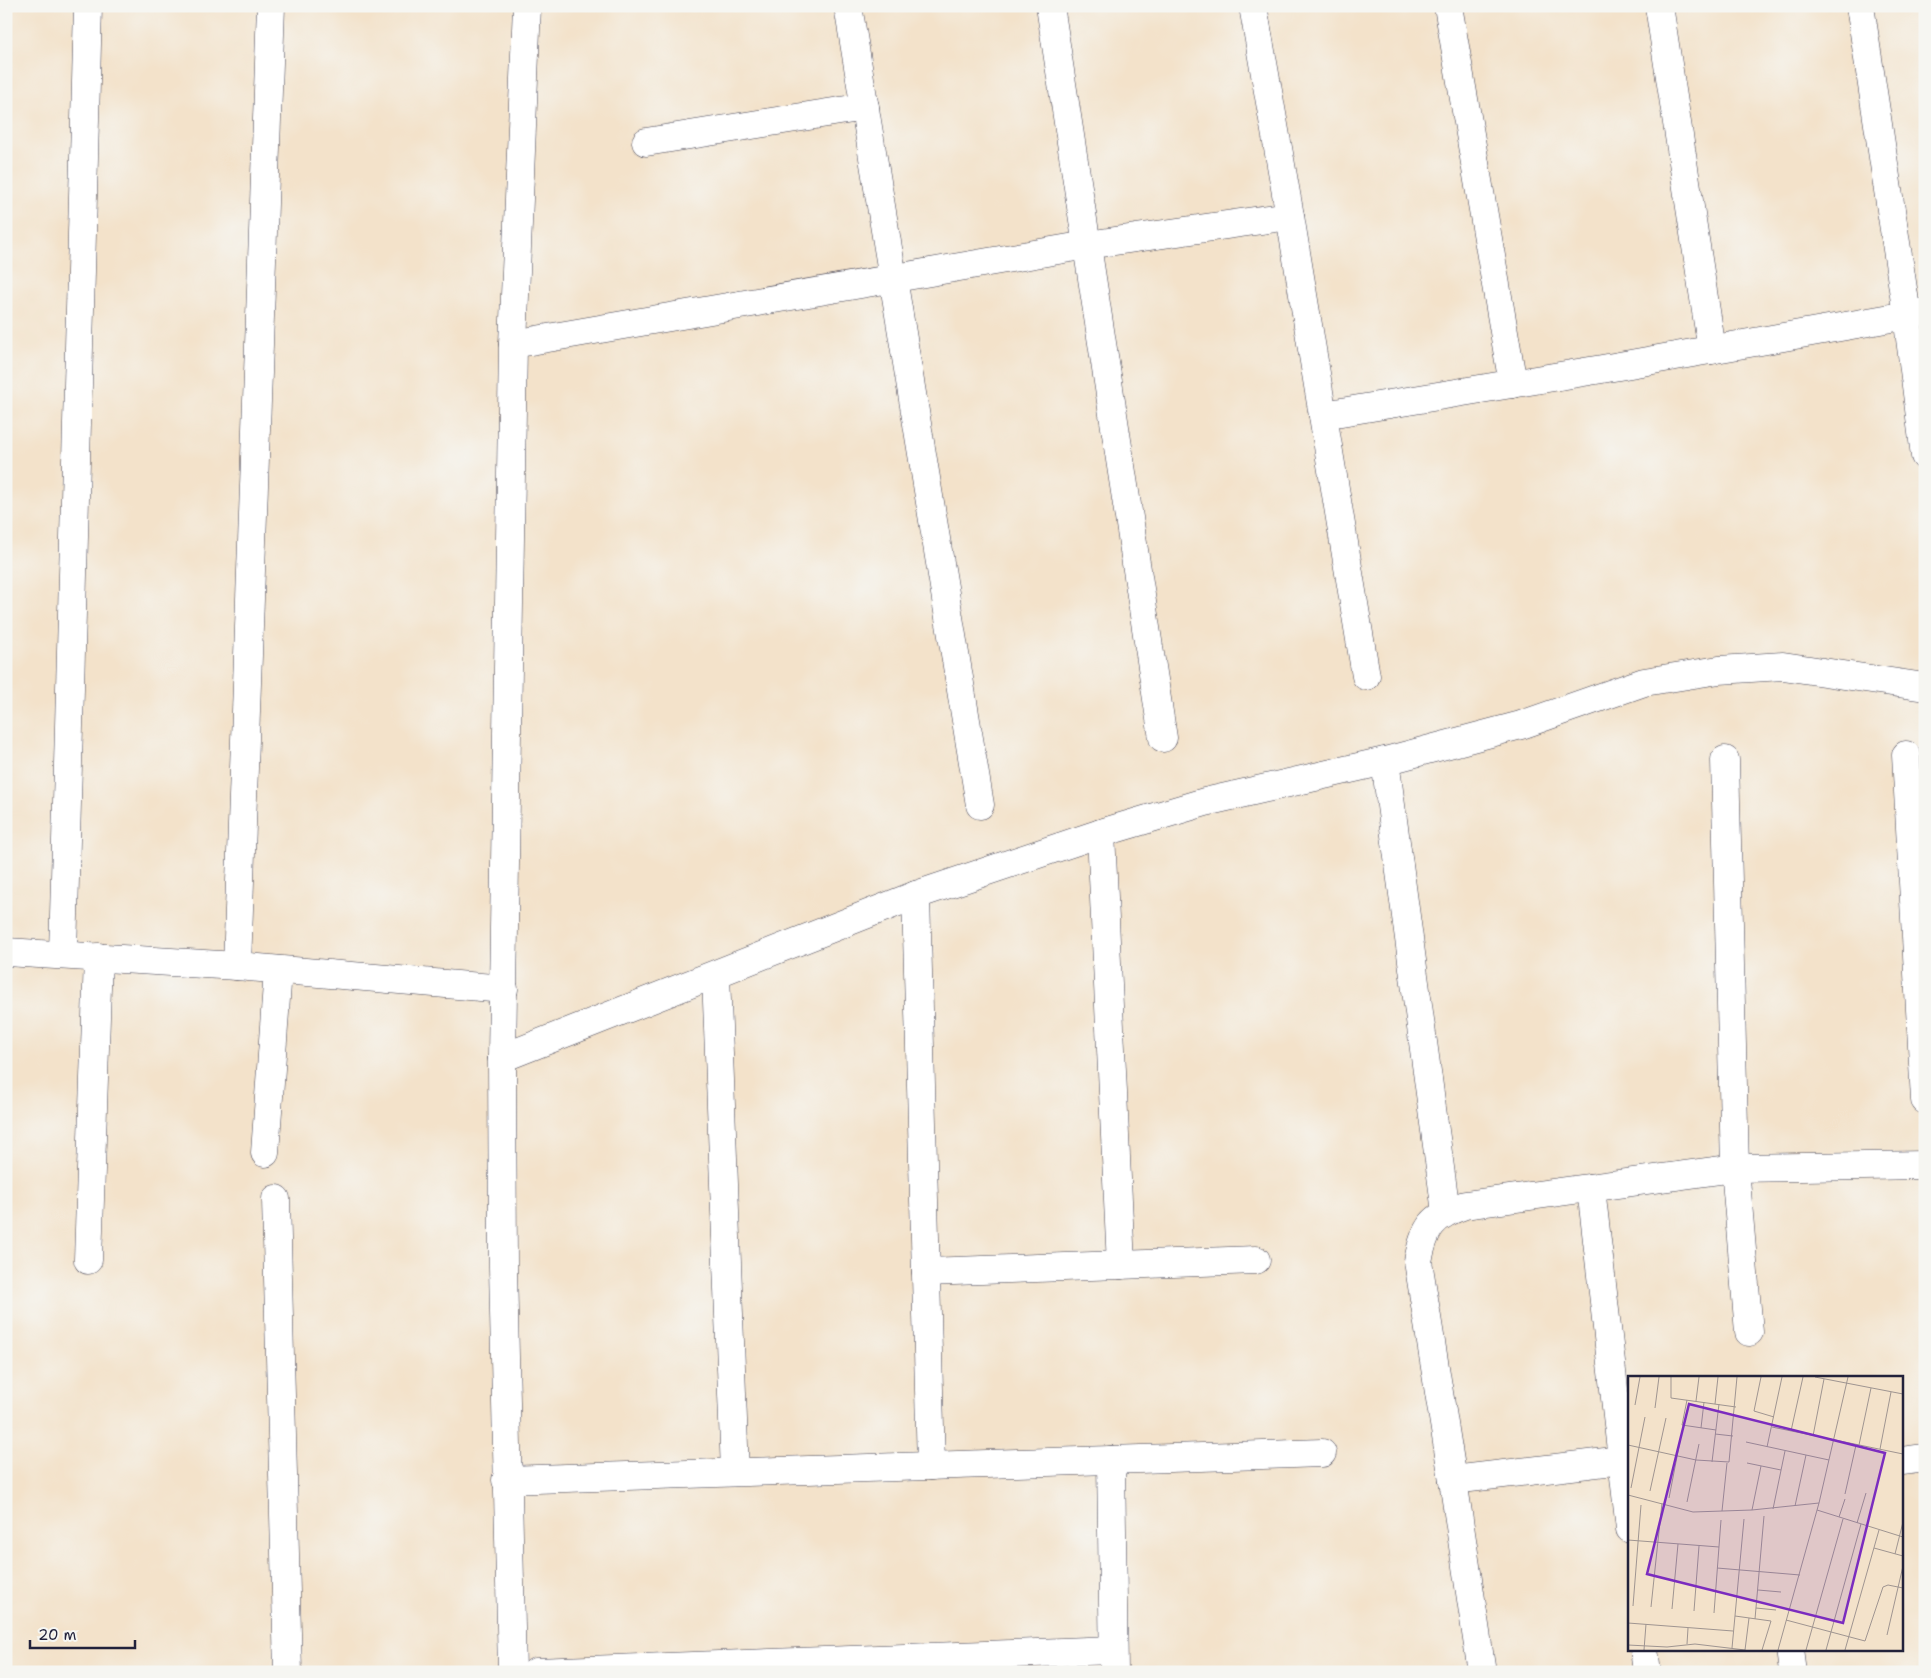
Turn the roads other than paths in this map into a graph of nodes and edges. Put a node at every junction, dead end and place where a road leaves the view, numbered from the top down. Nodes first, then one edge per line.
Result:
1 (88, 6) edge
2 (271, 6) edge
3 (527, 6) edge
4 (848, 6) edge
5 (1050, 6) edge
6 (1254, 6) edge
7 (1448, 6) edge
8 (1658, 6) edge
9 (1860, 6) edge
10 (865, 107) junction
11 (646, 142) dead end
12 (1290, 216) junction
13 (1087, 245) junction
14 (892, 278) junction
15 (1916, 313) edge
16 (513, 344) junction
17 (1712, 350) junction
18 (1513, 384) junction
19 (1323, 415) junction
20 (1925, 456) edge
21 (1366, 676) dead end
22 (1925, 687) edge
23 (1163, 738) dead end
24 (1906, 755) dead end
25 (1725, 760) dead end
26 (1386, 761) junction
27 (980, 805) dead end
28 (1101, 833) junction
29 (916, 895) junction
30 (6, 952) edge
31 (63, 954) junction
32 (98, 957) junction
33 (237, 966) junction
34 (278, 970) junction
35 (716, 975) junction
36 (504, 989) junction
37 (502, 1058) junction
38 (1925, 1100) edge
39 (265, 1153) dead end
40 (1925, 1165) edge
41 (1735, 1168) junction
42 (1591, 1188) junction
43 (276, 1199) dead end
44 (1446, 1212) junction
45 (88, 1260) dead end
46 (1256, 1260) dead end
47 (1120, 1265) junction
48 (926, 1272) junction
49 (1749, 1332) dead end
50 (1322, 1453) dead end
51 (1925, 1458) edge
52 (1111, 1460) junction
53 (1622, 1460) junction
54 (1904, 1461) edge
55 (931, 1466) junction
56 (735, 1472) junction
57 (506, 1480) junction
58 (1453, 1480) junction
59 (1628, 1500) edge
60 (1644, 1650) edge
61 (1790, 1650) edge
62 (1113, 1661) edge
63 (920, 1665) edge
64 (710, 1669) edge
65 (288, 1672) edge
66 (512, 1672) edge
67 (536, 1672) edge
68 (1482, 1672) edge
69 (1647, 1672) edge
70 (1793, 1672) edge

1 - 31 street
2 - 33 street
3 - 16 street
4 - 10 street
5 - 13 street
6 - 12 street
7 - 18 street
8 - 17 street
9 - 15 street
10 - 11 street
10 - 14 street
12 - 13 street
12 - 19 street
13 - 14 street
13 - 23 street
14 - 16 street
14 - 27 street
15 - 17 street
15 - 20 street
16 - 36 street
17 - 18 street
18 - 19 street
19 - 21 street
22 - 26 street
24 - 38 street
25 - 41 street
26 - 28 street
26 - 44 street
28 - 29 street
28 - 47 street
29 - 35 street
29 - 48 street
30 - 31 street
31 - 32 street
32 - 33 street
32 - 45 street
33 - 34 street
34 - 36 street
34 - 39 street
35 - 37 street
35 - 56 street
36 - 37 street
37 - 57 street
40 - 41 street
41 - 42 street
41 - 49 street
42 - 44 street
42 - 53 street
43 - 65 street
44 - 58 street
46 - 47 street
47 - 48 street
48 - 55 street
50 - 52 street
51 - 54 street
52 - 55 street
52 - 62 street
53 - 58 street
53 - 59 street
55 - 56 street
56 - 57 street
57 - 66 street
58 - 68 street
60 - 69 street
61 - 70 street
62 - 63 street
63 - 64 street
64 - 67 street

